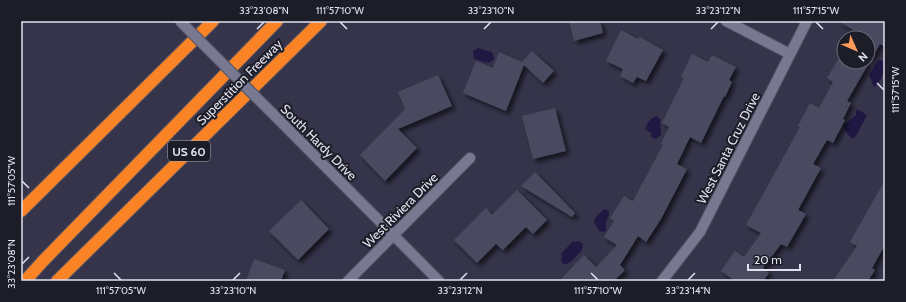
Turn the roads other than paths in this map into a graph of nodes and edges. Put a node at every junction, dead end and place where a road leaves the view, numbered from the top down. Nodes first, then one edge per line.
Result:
1 (180, 21) edge
2 (213, 21) edge
3 (277, 21) edge
4 (321, 21) edge
5 (726, 21) edge
6 (807, 21) edge
7 (790, 54) junction
8 (470, 158) dead end
9 (21, 211) edge
10 (393, 235) junction
11 (25, 281) edge
12 (57, 281) edge
13 (348, 281) edge
14 (438, 281) edge
15 (662, 281) edge

1 - 10 street, South Hardy Drive, bridge
2 - 9 highway
3 - 11 highway
4 - 12 highway, Superstition Freeway / US 60
5 - 7 street
6 - 7 street, West Santa Cruz Drive
7 - 15 street, West Santa Cruz Drive
8 - 10 street, West Riviera Drive
10 - 13 street, West Riviera Drive
10 - 14 street, South Hardy Drive

